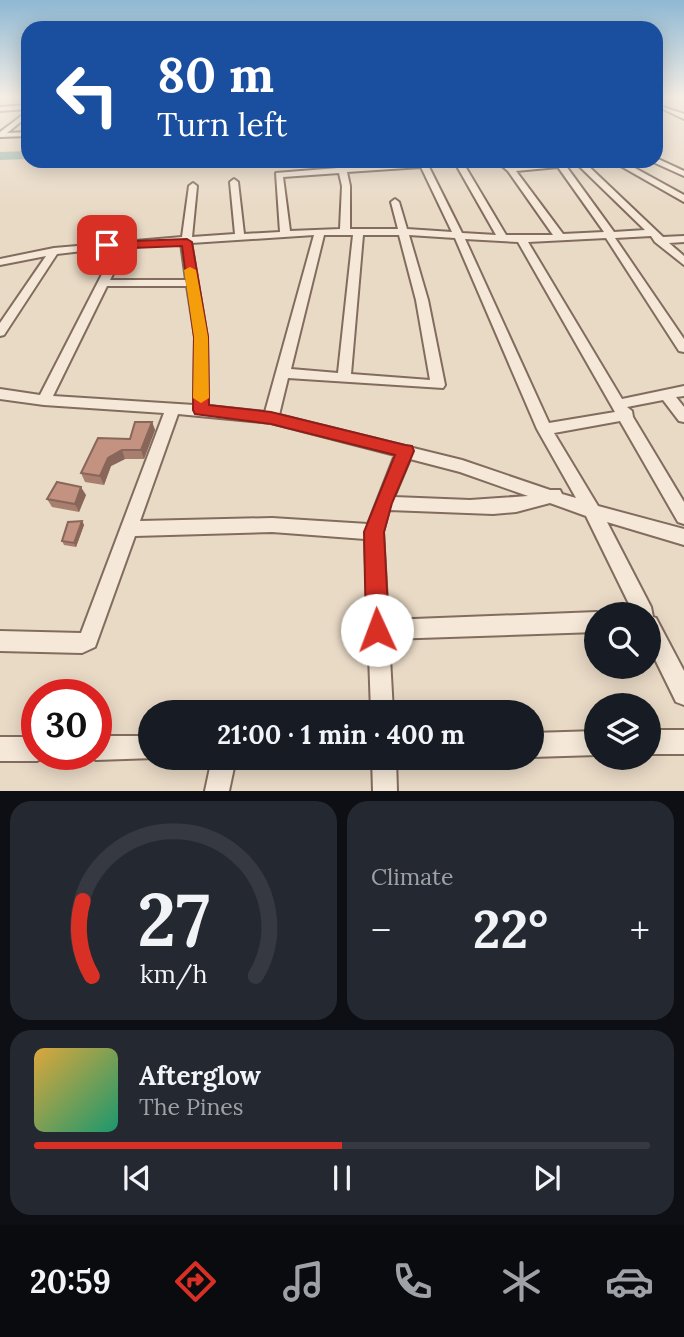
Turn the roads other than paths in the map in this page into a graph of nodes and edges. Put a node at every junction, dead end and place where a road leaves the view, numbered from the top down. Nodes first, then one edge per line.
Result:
1 (21, 134) edge
2 (0, 135) edge
3 (663, 164) edge
4 (322, 168) edge
5 (342, 168) edge
6 (426, 168) edge
7 (462, 168) edge
8 (563, 168) edge
9 (586, 168) edge
10 (629, 168) edge
11 (511, 169) edge
12 (684, 174) edge
13 (234, 182) dead end
14 (193, 186) dead end
15 (684, 199) edge
16 (396, 202) dead end
17 (320, 232) junction
18 (405, 232) junction
19 (351, 233) junction
20 (285, 234) junction
21 (610, 234) junction
22 (459, 236) junction
23 (560, 237) junction
24 (655, 237) junction
25 (240, 238) junction
26 (503, 239) junction
27 (521, 239) junction
28 (684, 239) edge
29 (187, 242) junction
30 (124, 244) junction
31 (54, 251) junction
32 (0, 262) edge
33 (684, 262) edge
34 (103, 283) junction
35 (192, 283) junction
36 (0, 332) edge
37 (684, 348) edge
38 (285, 373) junction
39 (344, 377) junction
40 (684, 391) edge
41 (0, 394) edge
42 (666, 394) junction
43 (44, 400) junction
44 (173, 408) junction
45 (201, 410) junction
46 (623, 410) junction
47 (684, 417) edge
48 (271, 418) junction
49 (544, 429) junction
50 (405, 451) junction
51 (554, 495) junction
52 (383, 503) junction
53 (592, 511) junction
54 (684, 517) edge
55 (131, 529) junction
56 (374, 532) junction
57 (684, 537) edge
58 (638, 602) edge
59 (584, 622) edge
60 (377, 630) junction
61 (0, 641) edge
62 (661, 649) edge
63 (684, 694) edge
64 (381, 700) edge
65 (661, 742) edge
66 (684, 742) edge
67 (584, 743) edge
68 (544, 745) edge
69 (21, 748) edge
70 (112, 748) edge
71 (138, 748) edge
72 (0, 749) edge
73 (221, 770) edge
74 (385, 770) edge
75 (217, 791) edge
76 (386, 791) edge

1 - 2 street
3 - 12 street
4 - 20 street
5 - 19 street
6 - 22 street
7 - 26 street
8 - 21 street
9 - 24 street
10 - 15 street
11 - 23 street
13 - 25 street
14 - 29 street
16 - 18 street
17 - 19 street
17 - 20 street
17 - 38 street
18 - 19 street
18 - 22 street
18 - 39 street
19 - 39 street
20 - 25 street
21 - 23 street
21 - 24 street
21 - 37 street
22 - 26 street
22 - 49 street
23 - 27 street
24 - 28 street
24 - 33 street
25 - 29 street
26 - 27 street
27 - 46 street
29 - 30 street
29 - 35 street
30 - 31 street
30 - 34 street
31 - 32 street
31 - 36 street
34 - 35 street
34 - 43 street
35 - 45 street
38 - 39 street
38 - 48 street
40 - 42 street
41 - 43 street
42 - 46 street
42 - 47 street
43 - 44 street
44 - 45 street
44 - 55 street
45 - 48 street
46 - 49 street
46 - 54 street
48 - 50 street
49 - 53 street
50 - 51 street
50 - 52 street
51 - 52 street
51 - 53 street
52 - 56 street
53 - 57 street
53 - 58 street
55 - 56 street
55 - 61 street
56 - 60 street
59 - 60 street
60 - 64 street
62 - 63 street
65 - 66 street
67 - 68 street
69 - 72 street
70 - 71 street
73 - 75 street
74 - 76 street

